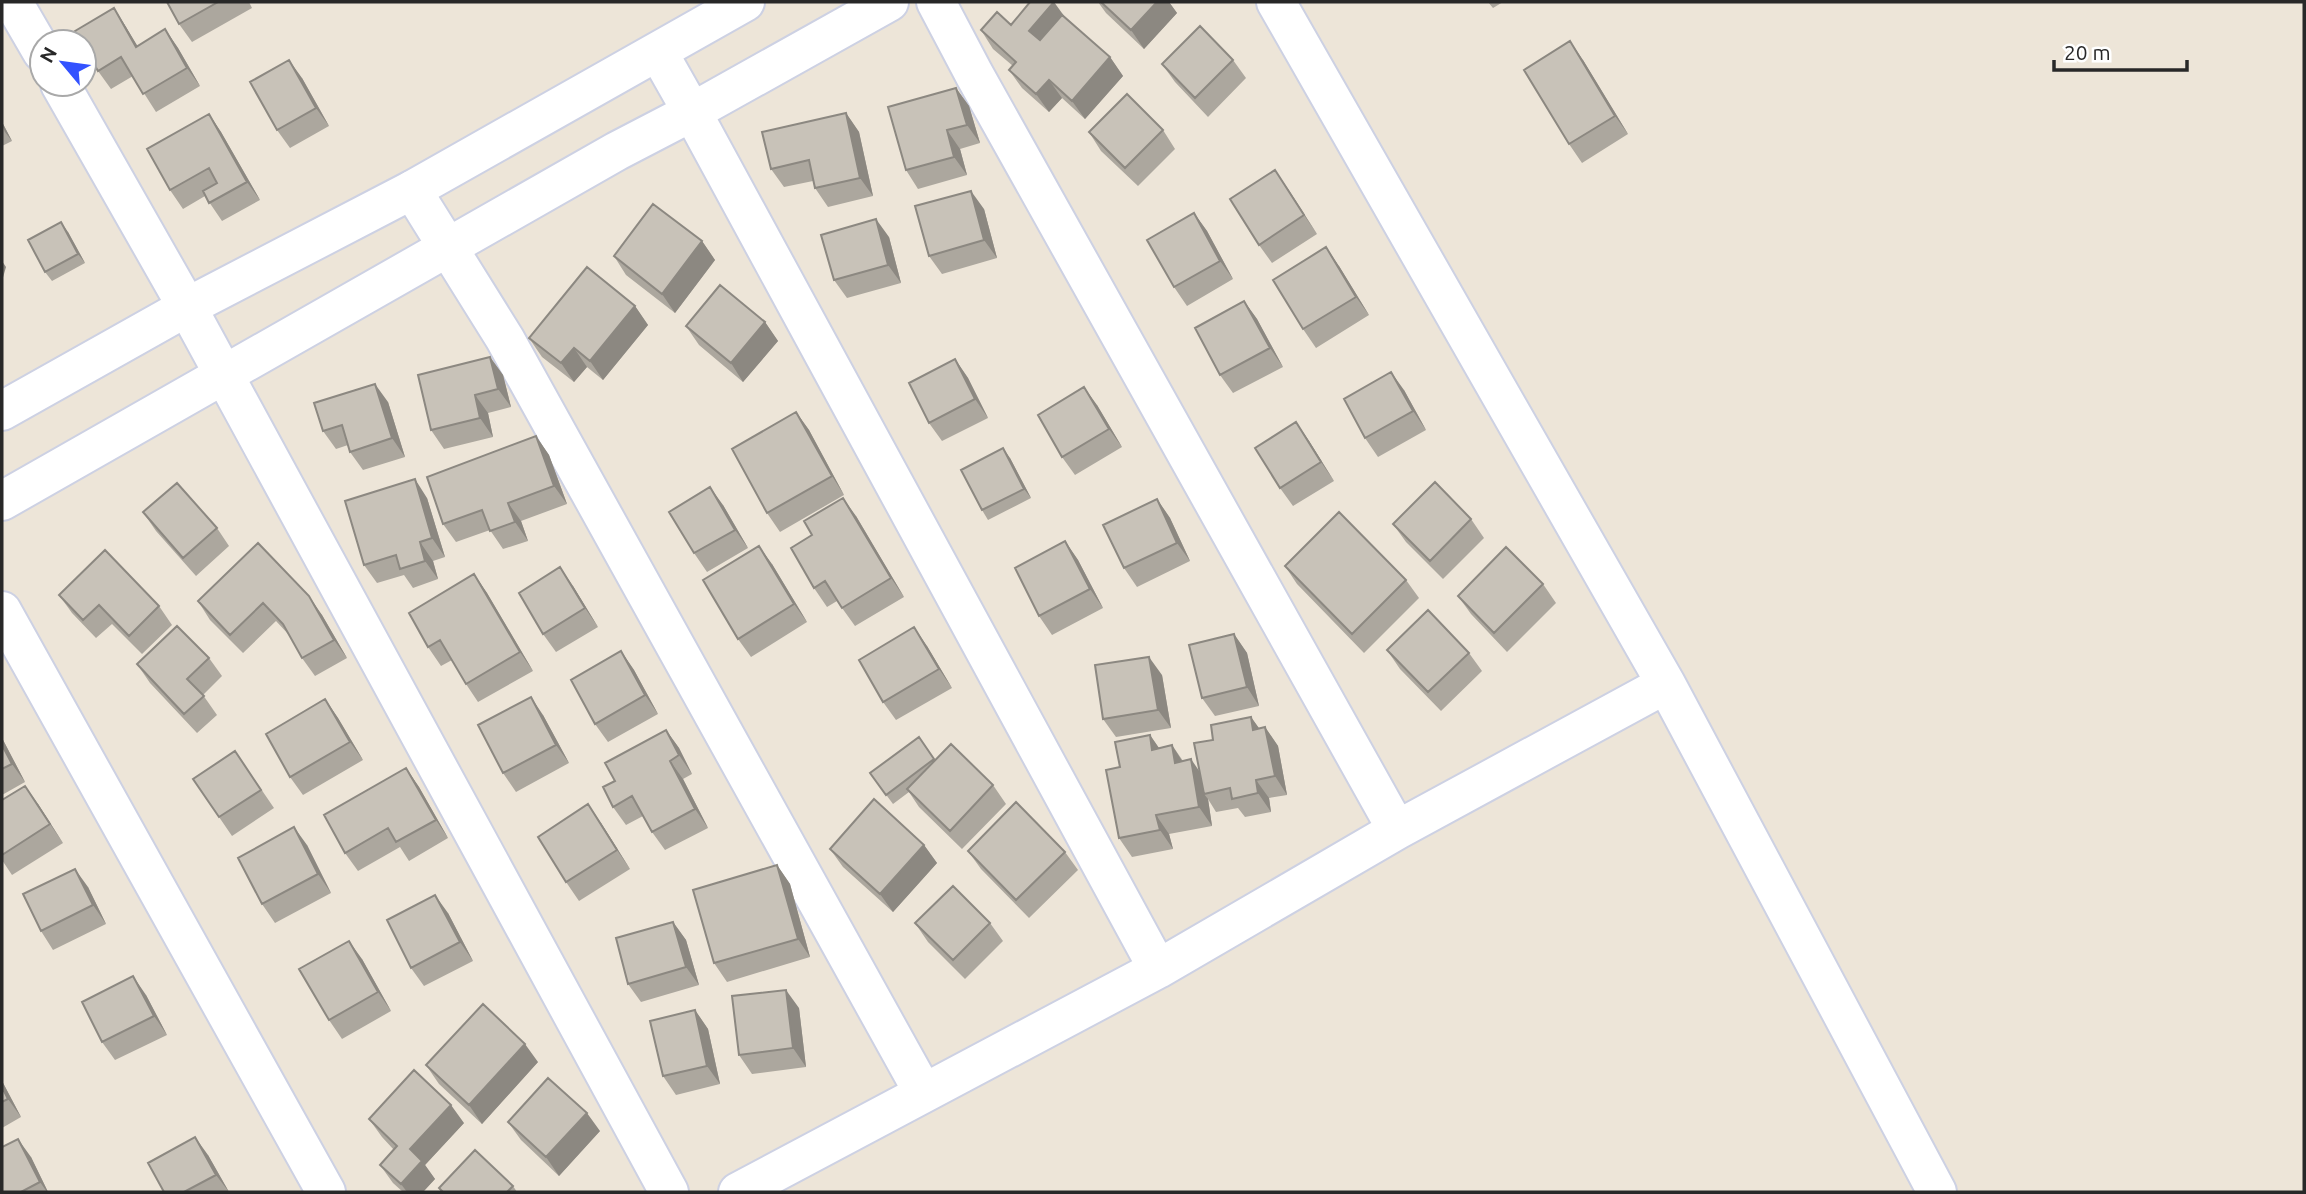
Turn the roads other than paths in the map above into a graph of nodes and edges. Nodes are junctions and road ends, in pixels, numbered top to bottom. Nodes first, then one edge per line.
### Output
1 (13, 2) edge
2 (745, 2) edge
3 (889, 2) edge
4 (936, 2) edge
5 (1276, 2) edge
6 (28, 28) edge
7 (658, 52) junction
8 (68, 98) edge
9 (692, 112) junction
10 (412, 190) junction
11 (447, 247) junction
12 (187, 307) junction
13 (223, 373) junction
14 (2, 411) edge
15 (2, 501) edge
16 (2, 611) edge
17 (1666, 684) junction
18 (1397, 830) junction
19 (1158, 969) junction
20 (923, 1092) junction
21 (326, 1192) edge
22 (668, 1192) edge
23 (738, 1192) edge
24 (1937, 1192) edge

1 - 6 street
2 - 7 street
3 - 9 street
4 - 18 street
5 - 17 street
7 - 9 street
7 - 10 street
8 - 12 street
9 - 11 street
9 - 19 street
10 - 11 street
10 - 12 street
11 - 13 street
11 - 20 street
12 - 13 street
12 - 14 street
13 - 15 street
13 - 22 street
16 - 21 street
17 - 18 street
17 - 24 street
18 - 19 street
19 - 20 street
20 - 23 street

